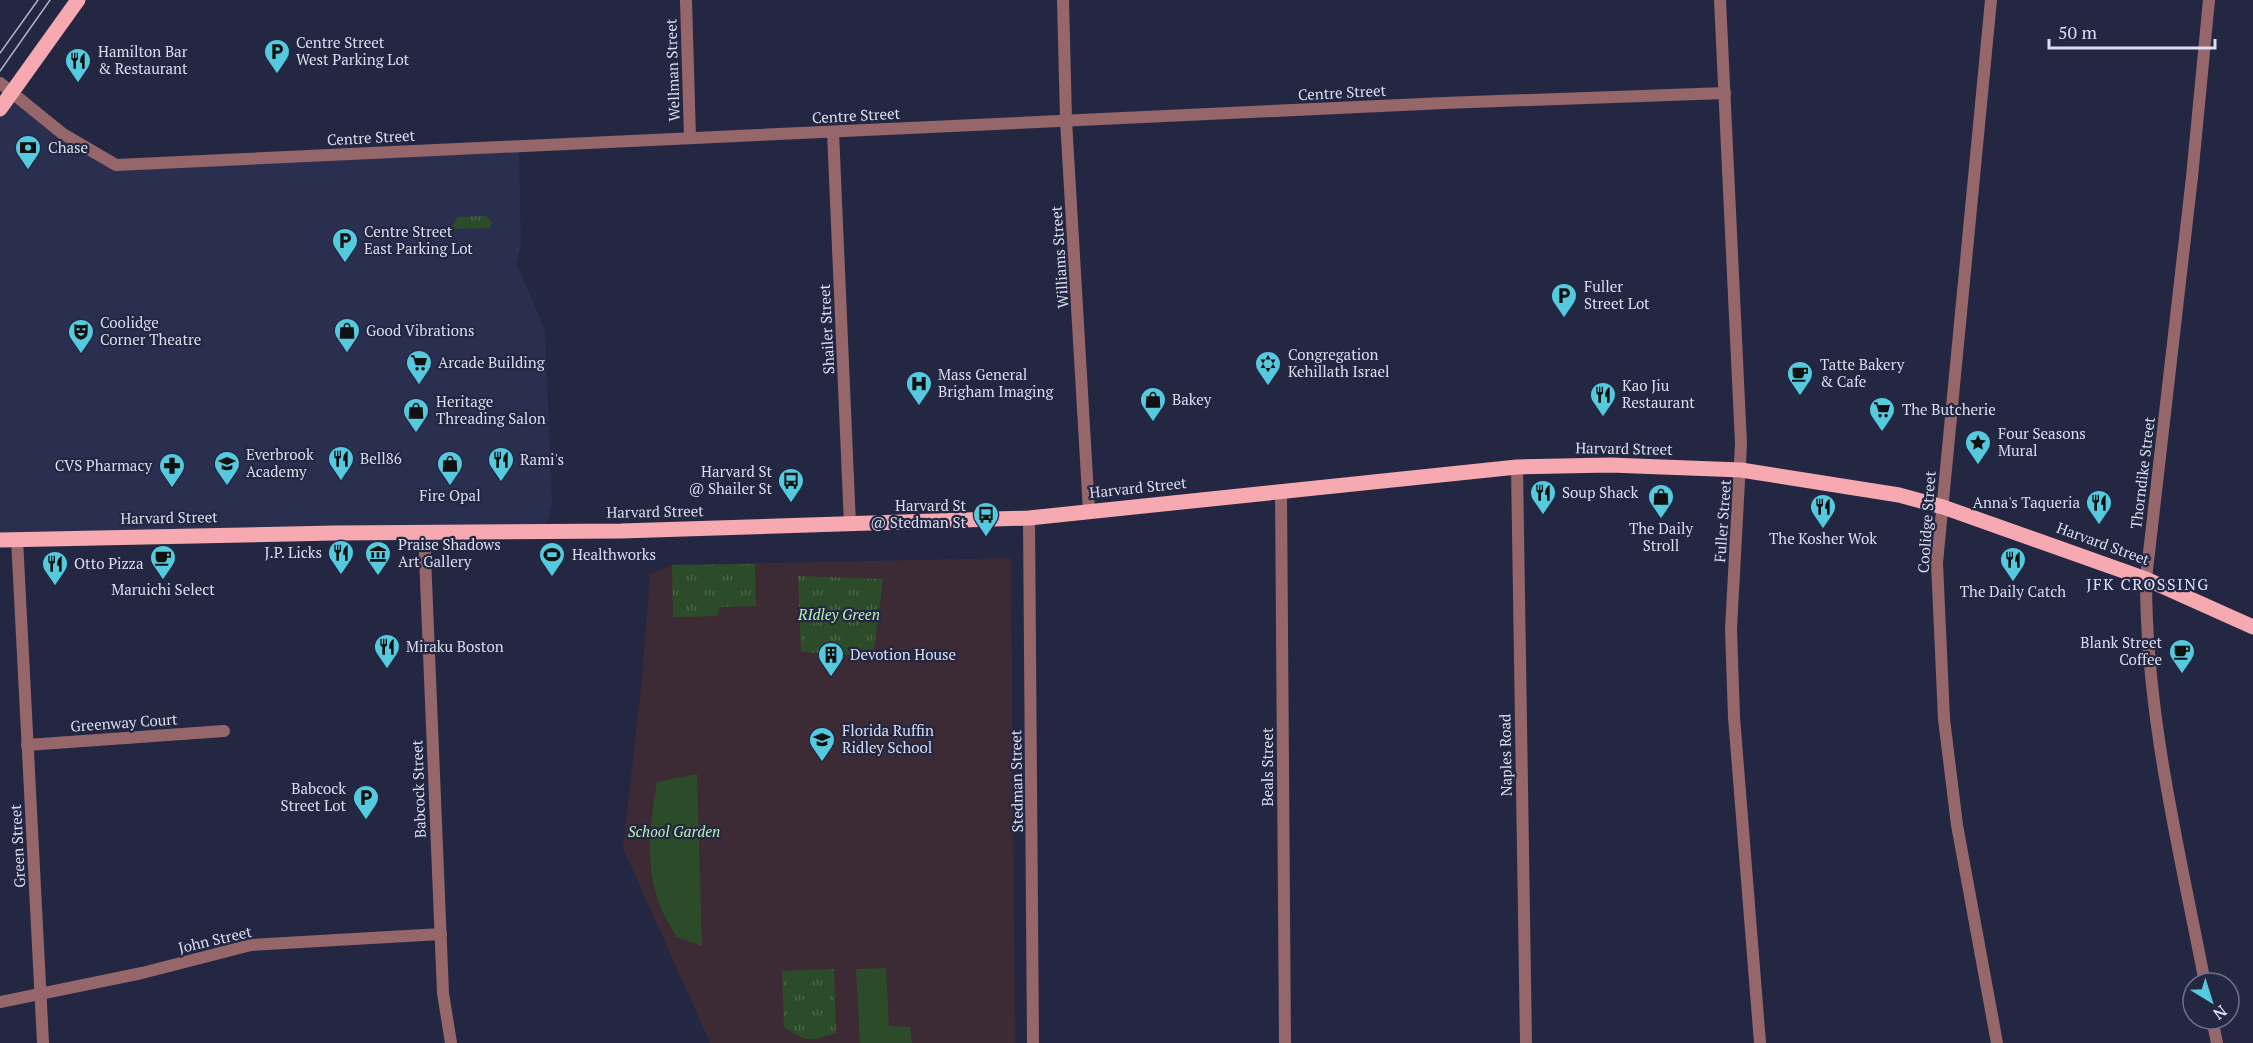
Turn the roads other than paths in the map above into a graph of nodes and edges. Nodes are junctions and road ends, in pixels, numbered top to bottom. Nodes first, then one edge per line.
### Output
1 (78, 0) edge
2 (686, 0) edge
3 (1063, 0) edge
4 (1720, 0) edge
5 (1991, 0) edge
6 (2209, 0) edge
7 (6, 88) edge
8 (1725, 93) junction
9 (0, 109) edge
10 (1066, 120) junction
11 (833, 132) junction
12 (690, 138) junction
13 (1517, 467) junction
14 (1741, 470) junction
15 (1281, 491) junction
16 (1943, 507) junction
17 (1089, 511) junction
18 (1029, 518) junction
19 (850, 525) junction
20 (424, 532) junction
21 (17, 539) junction
22 (0, 540) edge
23 (2146, 579) junction
24 (2253, 627) edge
25 (224, 731) dead end
26 (27, 745) junction
27 (441, 934) junction
28 (2203, 971) edge
29 (41, 996) junction
30 (0, 1002) edge
31 (43, 1043) edge
32 (451, 1043) edge
33 (1033, 1043) edge
34 (1284, 1043) edge
35 (1526, 1043) edge
36 (1760, 1043) edge
37 (1997, 1043) edge

1 - 7 main road
2 - 12 street, Wellman Street
3 - 10 street, Williams Street
4 - 8 street, Fuller Street
5 - 16 street, Coolidge Street
6 - 23 street, Thorndike Street
7 - 9 main road
7 - 12 street, Centre Street
8 - 10 street, Centre Street
8 - 14 street, Fuller Street
10 - 11 street, Centre Street
10 - 17 street, Williams Street
11 - 12 street, Centre Street
11 - 19 street, Shailer Street
13 - 14 main road, Harvard Street
13 - 15 main road, Harvard Street
13 - 35 street, Naples Road
14 - 16 main road, Harvard Street
14 - 36 street, Fuller Street
15 - 17 main road, Harvard Street
15 - 34 street, Beals Street
16 - 23 main road, Harvard Street
16 - 37 street, Coolidge Street
17 - 18 main road, Harvard Street
18 - 19 main road, Harvard Street
18 - 33 street, Stedman Street
19 - 20 main road, Harvard Street
20 - 21 main road, Harvard Street
20 - 27 street, Babcock Street
21 - 22 main road, Harvard Street
21 - 26 street, Green Street
23 - 24 main road, Harvard Street
23 - 28 street, Thorndike Street
25 - 26 street, Greenway Court
26 - 29 street, Green Street
27 - 29 street, John Street
27 - 32 street, Babcock Street
29 - 30 street, John Street
29 - 31 street, Green Street

